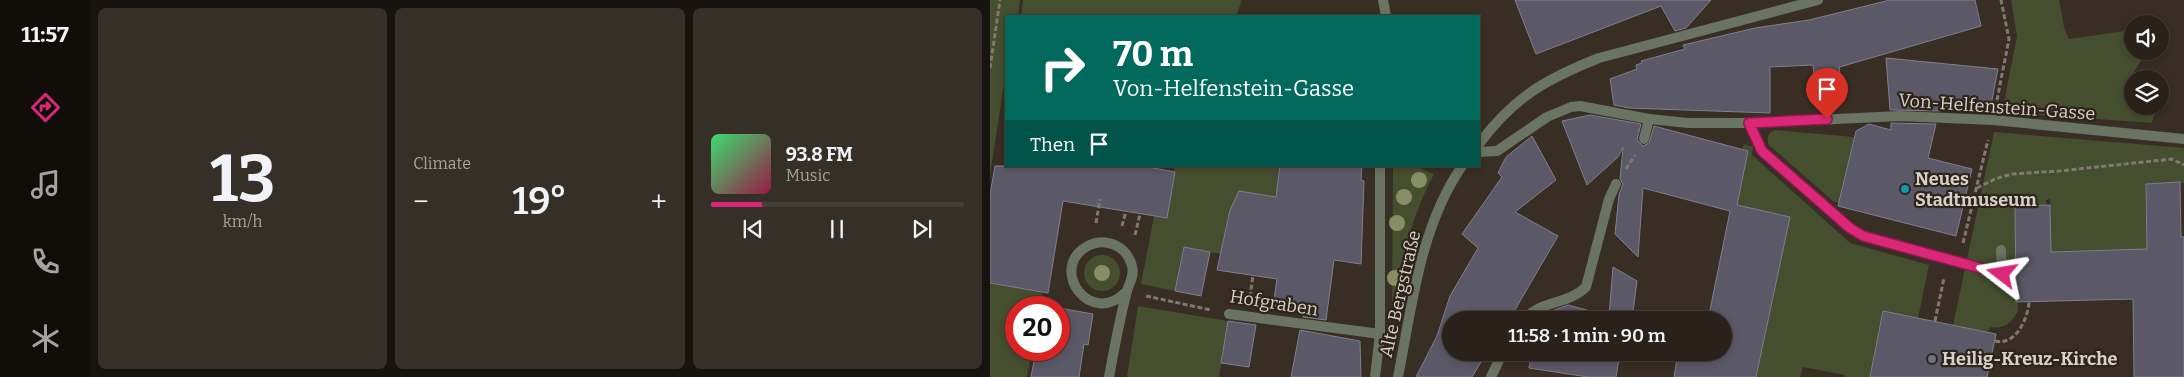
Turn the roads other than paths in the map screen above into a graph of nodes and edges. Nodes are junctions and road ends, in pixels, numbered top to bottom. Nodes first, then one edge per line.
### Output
1 (1382, 0) edge
2 (1818, 0) edge
3 (1386, 15) edge
4 (1649, 119) junction
5 (1749, 123) junction
6 (1644, 139) road end
7 (2184, 139) edge
8 (1480, 143) edge
9 (1480, 152) edge
10 (1380, 167) edge
11 (1461, 167) edge
12 (1616, 184) road end
13 (2002, 250) dead end
14 (1126, 292) junction
15 (1533, 311) edge
16 (1229, 314) road end
17 (1380, 334) junction
18 (1499, 361) edge
19 (1108, 377) edge
20 (1376, 377) edge
21 (1398, 377) edge
22 (1491, 377) edge

1 - 3 street
2 - 8 street
4 - 5 street, Von-Helfenstein-Gasse
4 - 6 street
4 - 9 street, Von-Helfenstein-Gasse
5 - 7 street, Von-Helfenstein-Gasse
5 - 13 street
10 - 17 street
11 - 21 street, Alte Bergstraße
12 - 15 street
14 - 14 street
14 - 19 street
16 - 17 street, Hofgraben
17 - 20 street
18 - 22 street

